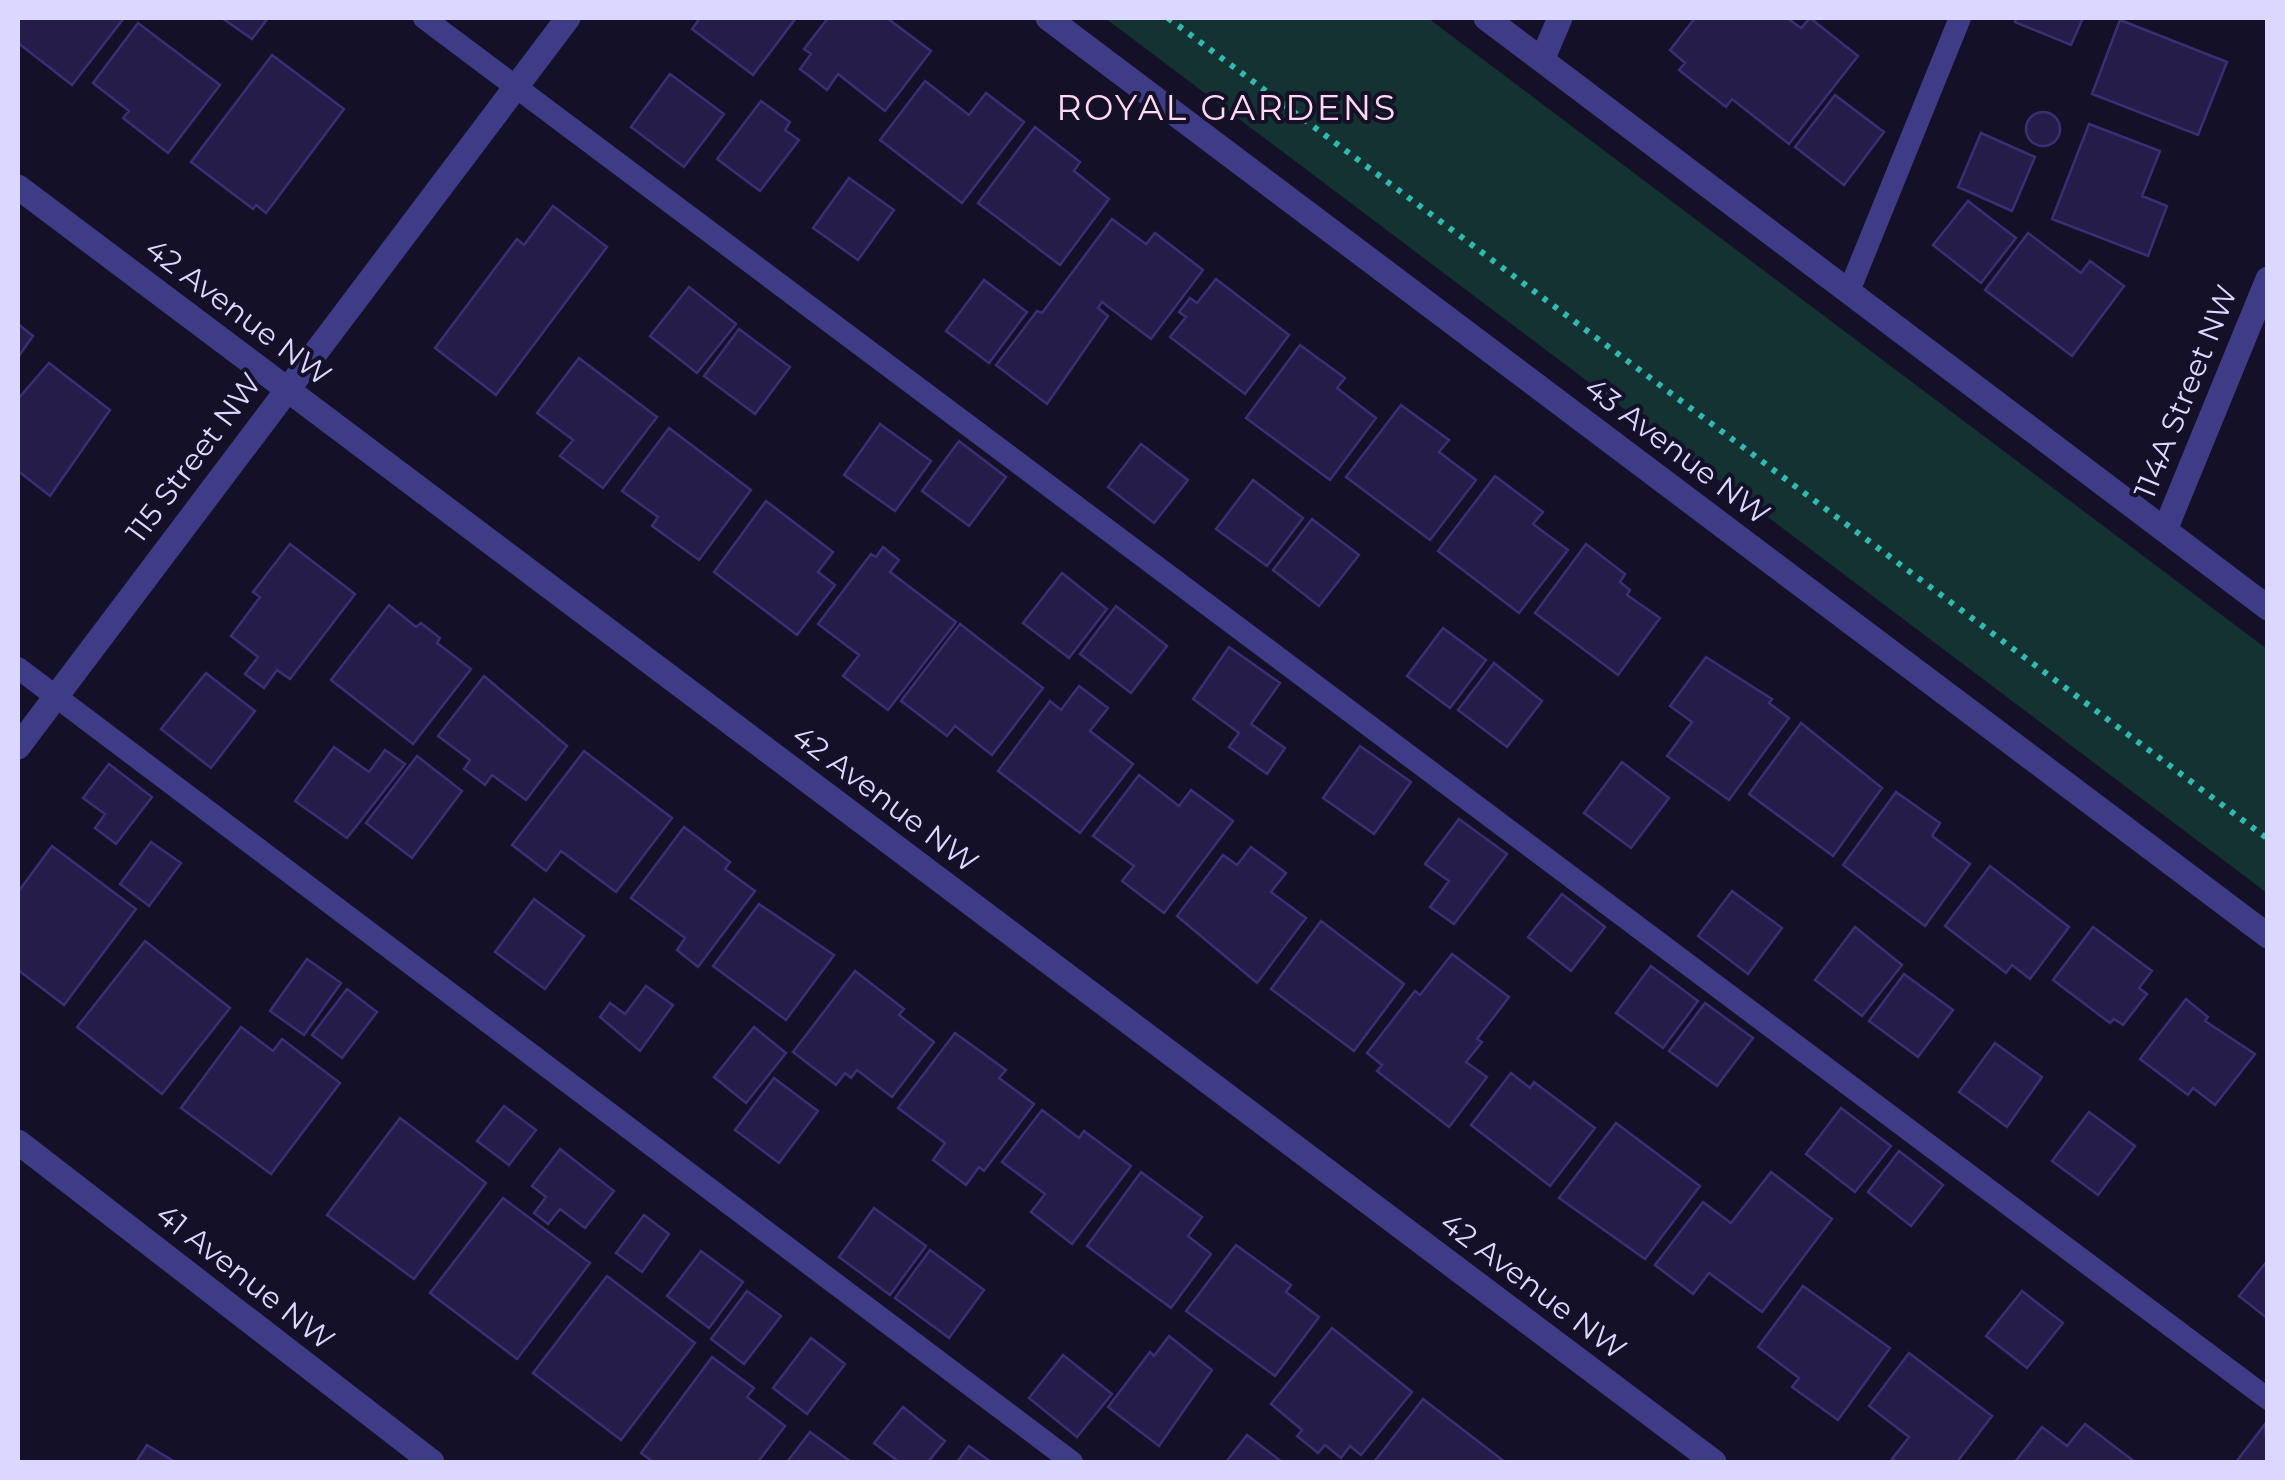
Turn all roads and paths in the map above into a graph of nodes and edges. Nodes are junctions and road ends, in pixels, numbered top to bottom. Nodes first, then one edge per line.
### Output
1 (424, 18) edge
2 (568, 18) edge
3 (1048, 18) edge
4 (1168, 18) edge
5 (1486, 18) edge
6 (1560, 18) edge
7 (1960, 18) edge
8 (1542, 60) junction
9 (516, 86) junction
10 (18, 187) edge
11 (2268, 279) edge
12 (1850, 291) junction
13 (286, 389) junction
14 (2165, 530) junction
15 (2268, 608) edge
16 (18, 668) edge
17 (55, 696) junction
18 (18, 747) edge
19 (2268, 840) edge
20 (2268, 936) edge
21 (18, 1142) edge
22 (2268, 1399) edge
23 (432, 1462) edge
24 (1072, 1462) edge
25 (1714, 1462) edge

1 - 9 lane
2 - 9 street, 115 Street NW
3 - 20 street, 43 Avenue NW
4 - 19 path
5 - 8 street
6 - 8 street
7 - 12 lane
8 - 12 street
9 - 13 street, 115 Street NW
9 - 22 lane
10 - 13 street, 42 Avenue NW
11 - 14 street, 114A Street NW
12 - 14 street
13 - 17 street, 115 Street NW
13 - 25 street, 42 Avenue NW
14 - 15 street
16 - 17 lane
17 - 18 street, 115 Street NW
17 - 24 lane
21 - 23 street, 41 Avenue NW

